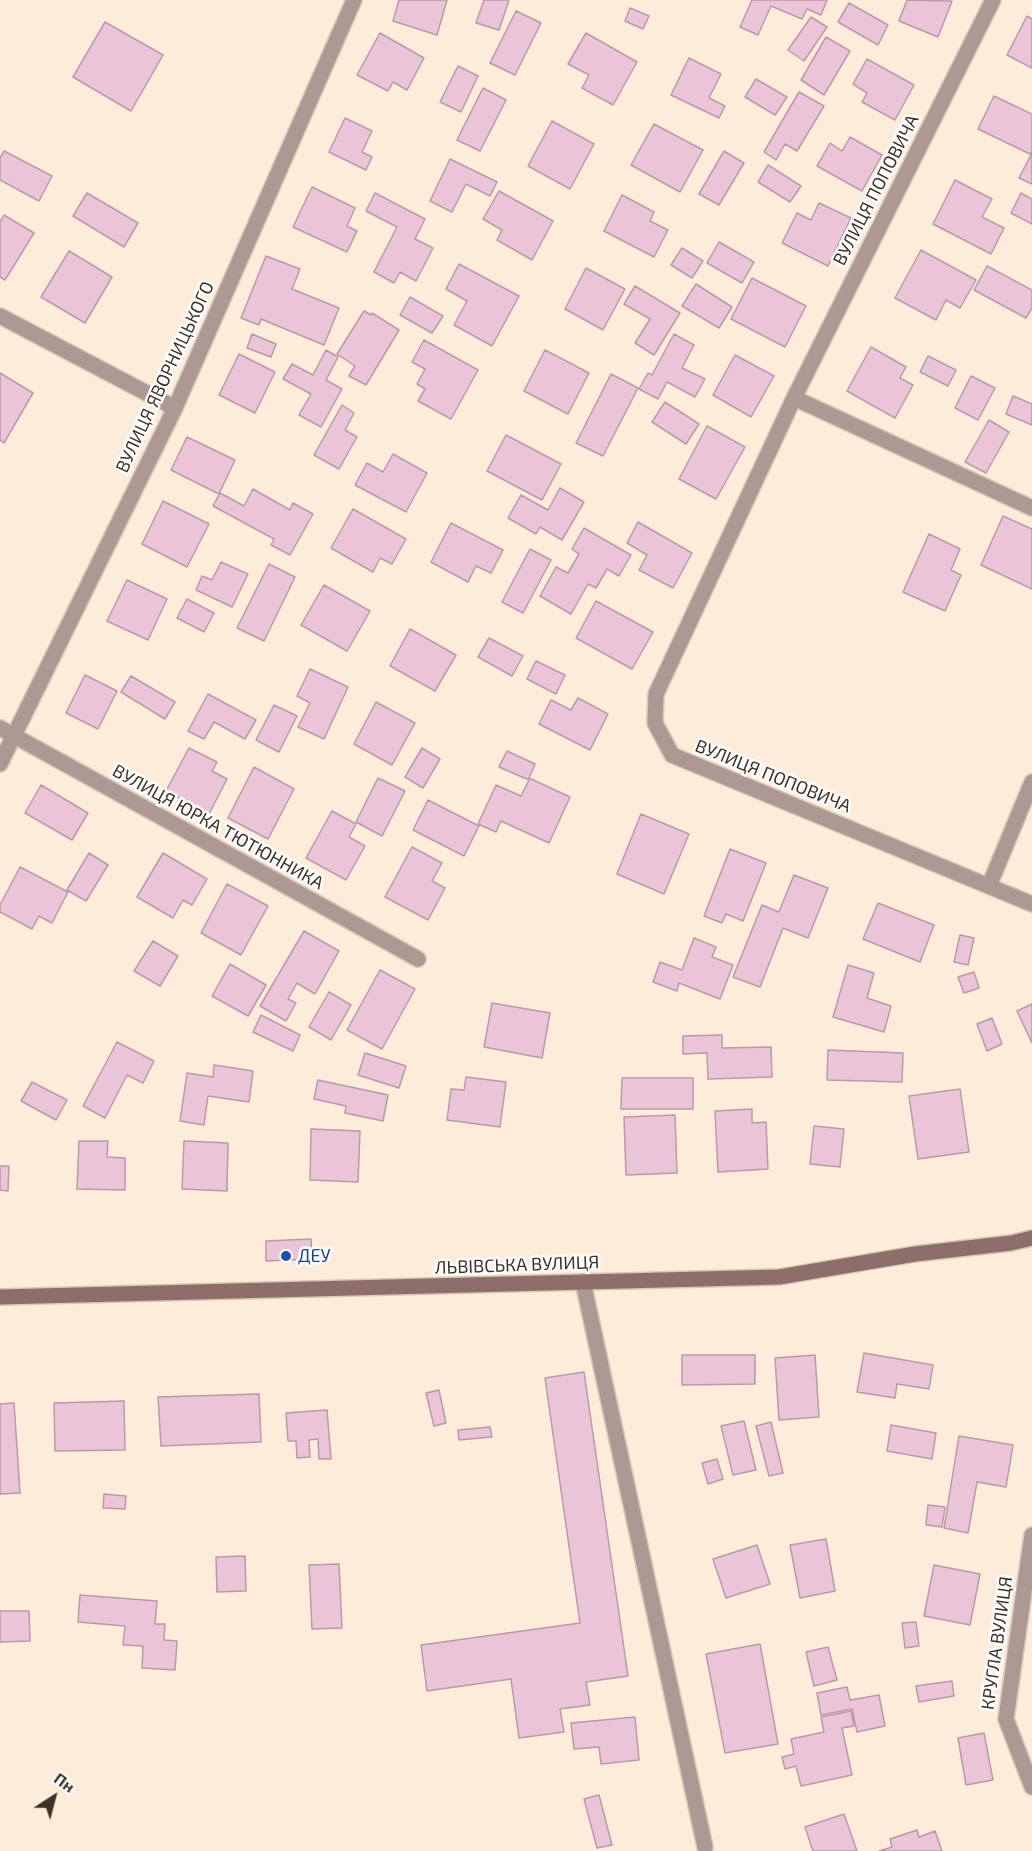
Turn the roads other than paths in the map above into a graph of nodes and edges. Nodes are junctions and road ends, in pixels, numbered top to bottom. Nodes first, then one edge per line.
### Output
1 (993, 0) edge
2 (348, 2) edge
3 (0, 316) edge
4 (794, 398) junction
5 (175, 408) junction
6 (1032, 508) edge
7 (0, 729) edge
8 (14, 736) junction
9 (0, 764) edge
10 (1032, 782) edge
11 (989, 886) junction
12 (1032, 904) edge
13 (418, 959) dead end
14 (1032, 1238) edge
15 (583, 1282) junction
16 (0, 1297) edge
17 (1032, 1535) edge
18 (1032, 1787) edge
19 (705, 1846) dead end

1 - 4 street, ВУЛИЦЯ ПОПОВИЧА
2 - 5 street, ВУЛИЦЯ ЯВОРНИЦЬКОГО
3 - 5 street
4 - 6 street
4 - 11 street, ВУЛИЦЯ ПОПОВИЧА
5 - 8 street, ВУЛИЦЯ ЯВОРНИЦЬКОГО
7 - 8 street, ВУЛИЦЯ ЮРКА ТЮТЮННИКА
8 - 9 street, ВУЛИЦЯ ЯВОРНИЦЬКОГО
8 - 13 street, ВУЛИЦЯ ЮРКА ТЮТЮННИКА
10 - 11 street
11 - 12 street, ВУЛИЦЯ ПОПОВИЧА
14 - 15 main road, ЛЬВІВСЬКА ВУЛИЦЯ
15 - 16 main road, ЛЬВІВСЬКА ВУЛИЦЯ
15 - 19 street
17 - 18 street, КРУГЛА ВУЛИЦЯ

